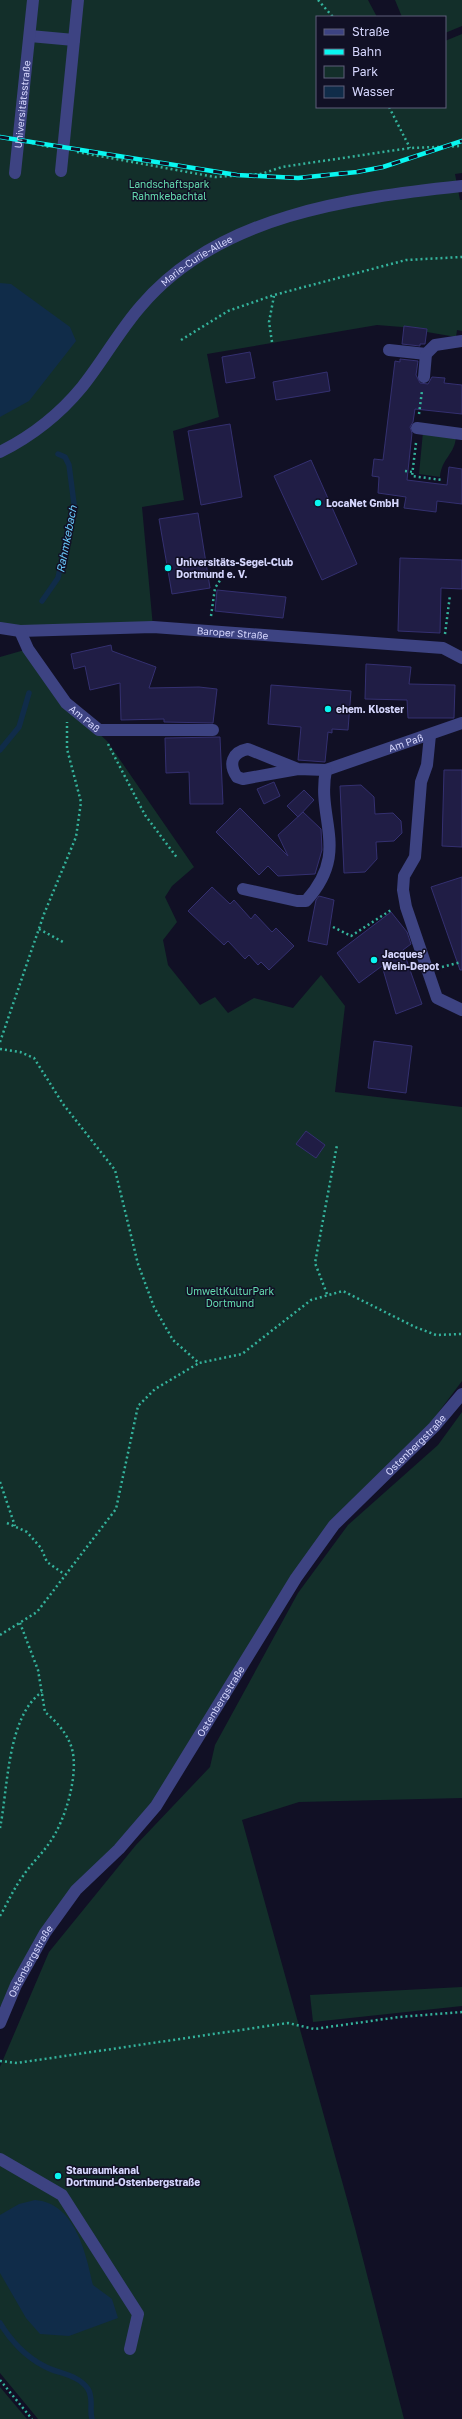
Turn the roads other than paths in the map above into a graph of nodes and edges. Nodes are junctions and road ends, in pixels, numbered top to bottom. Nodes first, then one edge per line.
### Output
1 (33, 0) edge
2 (78, 0) edge
3 (30, 36) junction
4 (74, 40) junction
5 (61, 171) dead end
6 (15, 173) dead end
7 (462, 186) edge
8 (462, 341) edge
9 (389, 350) dead end
10 (426, 354) junction
11 (423, 382) road end
12 (417, 428) road end
13 (462, 434) edge
14 (0, 452) edge
15 (0, 630) edge
16 (20, 631) junction
17 (462, 658) edge
18 (462, 723) edge
19 (213, 730) dead end
20 (430, 735) junction
21 (298, 769) junction
22 (326, 770) junction
23 (243, 889) dead end
24 (462, 1010) edge
25 (462, 1394) edge
26 (0, 2023) edge
27 (0, 2159) edge
28 (130, 2349) dead end

1 - 3 street, Universitätsstraße
2 - 4 street
3 - 4 street
3 - 6 street, Universitätsstraße
4 - 5 street
7 - 14 street, Marie-Curie-Allee
8 - 10 street
9 - 10 street
10 - 11 street
12 - 13 street
15 - 16 street, Baroper Straße
16 - 17 street, Baroper Straße
16 - 19 street, Am Paß
18 - 20 street, Am Paß
20 - 22 street, Am Paß
20 - 24 street
21 - 21 street, Am Paß
21 - 22 street, Am Paß
22 - 23 street
25 - 26 street, Ostenbergstraße
27 - 28 street

